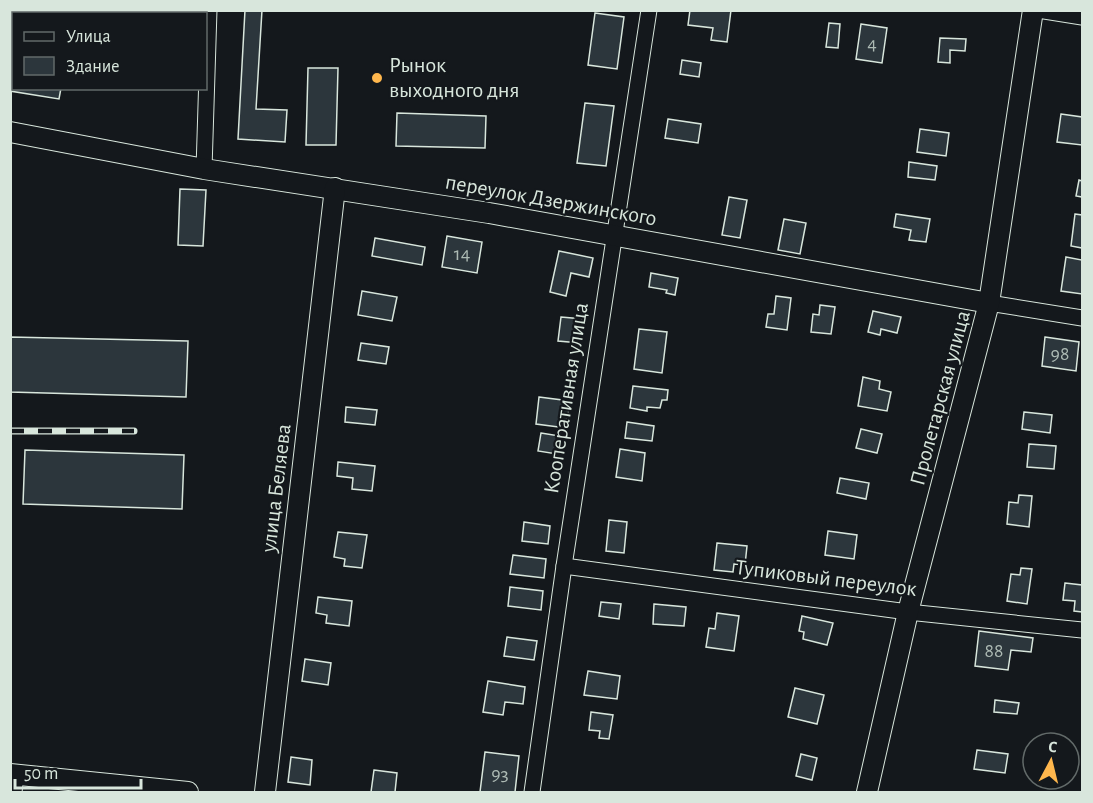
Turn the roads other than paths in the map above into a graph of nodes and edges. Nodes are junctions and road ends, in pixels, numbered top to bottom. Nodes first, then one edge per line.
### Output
1 (209, 10) edge
2 (649, 10) edge
3 (1033, 10) edge
4 (1038, 10) edge
5 (1083, 17) edge
6 (207, 74) edge
7 (206, 90) edge
8 (10, 132) edge
9 (204, 169) junction
10 (335, 188) junction
11 (614, 235) junction
12 (989, 303) junction
13 (1083, 318) edge
14 (564, 566) junction
15 (908, 612) junction
16 (1083, 630) edge
17 (13, 780) edge
18 (188, 792) edge
19 (265, 792) edge
20 (532, 792) edge
21 (867, 792) edge

1 - 6 street
2 - 11 street, Кооперативная улица
3 - 12 street, Пролетарская улица
4 - 5 street
7 - 9 street
8 - 9 street, переулок Дзержинского
9 - 10 street, переулок Дзержинского
10 - 11 street, переулок Дзержинского
10 - 19 street, улица Беляева
11 - 12 street, переулок Дзержинского
11 - 14 street, Кооперативная улица
12 - 13 street, переулок Дзержинского
12 - 15 street, Пролетарская улица
14 - 15 street, Тупиковый переулок
14 - 20 street, Кооперативная улица
15 - 16 street, Тупиковый переулок
15 - 21 street, Пролетарская улица
17 - 18 street

